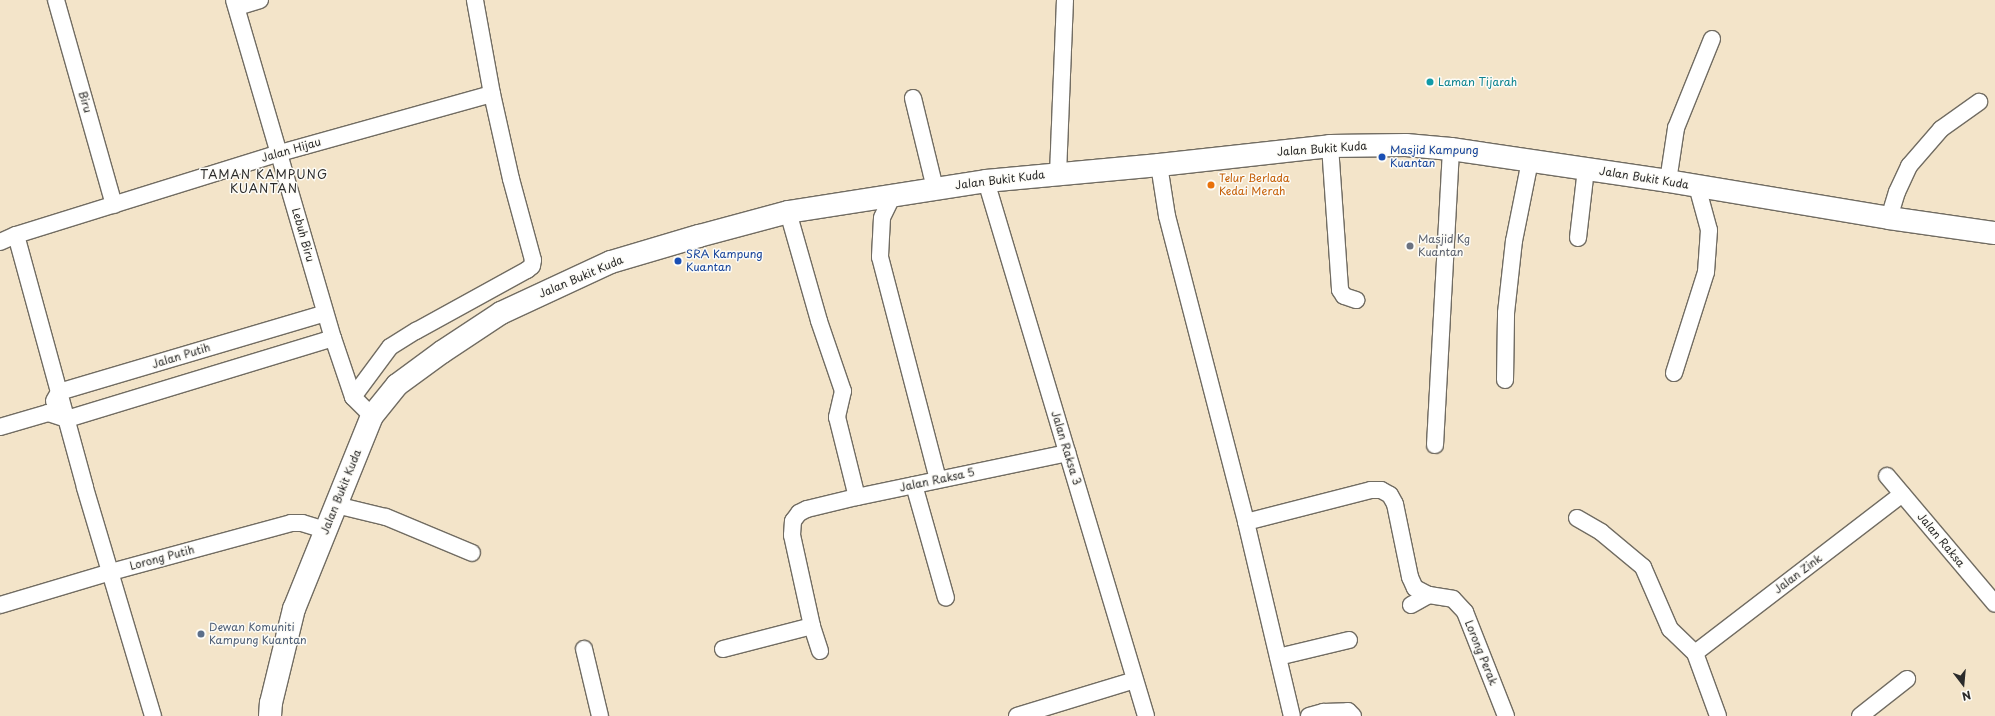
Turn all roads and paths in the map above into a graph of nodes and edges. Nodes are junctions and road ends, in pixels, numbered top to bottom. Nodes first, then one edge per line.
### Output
1 (56, 0) edge
2 (260, 0) edge
3 (475, 0) edge
4 (1065, 0) edge
5 (236, 4) edge
6 (1712, 38) dead end
7 (492, 94) junction
8 (913, 98) dead end
9 (1979, 102) dead end
10 (1330, 146) junction
11 (1451, 149) junction
12 (280, 153) junction
13 (1530, 161) junction
14 (1159, 165) junction
15 (1586, 169) junction
16 (1058, 174) junction
17 (986, 181) junction
18 (1668, 181) junction
19 (1697, 186) junction
20 (935, 188) junction
21 (893, 195) junction
22 (114, 205) junction
23 (788, 212) junction
24 (1889, 218) junction
25 (1995, 233) edge
26 (16, 235) junction
27 (1578, 238) dead end
28 (0, 242) edge
29 (1356, 300) dead end
30 (325, 313) junction
31 (333, 338) junction
32 (1674, 373) dead end
33 (1505, 380) dead end
34 (59, 392) junction
35 (353, 398) junction
36 (48, 413) junction
37 (372, 416) junction
38 (67, 419) junction
39 (0, 427) edge
40 (1434, 445) dead end
41 (1068, 453) junction
42 (1887, 476) dead end
43 (938, 480) junction
44 (914, 485) junction
45 (1902, 494) junction
46 (857, 497) junction
47 (336, 505) junction
48 (1577, 518) dead end
49 (1246, 522) junction
50 (325, 530) junction
51 (472, 554) dead end
52 (111, 572) junction
53 (1426, 594) junction
54 (946, 598) dead end
55 (0, 604) edge
56 (1995, 604) edge
57 (1410, 605) dead end
58 (812, 626) junction
59 (1349, 640) dead end
60 (584, 649) dead end
61 (722, 649) dead end
62 (820, 651) dead end
63 (1694, 653) junction
64 (1278, 657) junction
65 (1907, 679) dead end
66 (1135, 680) junction
67 (153, 714) edge
68 (270, 716) edge
69 (600, 716) edge
70 (1017, 716) edge
71 (1146, 716) edge
72 (1292, 716) edge
73 (1309, 716) edge
74 (1353, 716) edge
75 (1506, 716) edge
76 (1718, 716) edge
77 (1860, 716) edge

1 - 22 street, Biru
2 - 5 street
3 - 7 street
4 - 16 street
5 - 12 street, Lebuh Biru
6 - 18 street
7 - 12 street, Jalan Hijau
7 - 35 street
8 - 20 street
9 - 24 street
10 - 11 street, Jalan Bukit Kuda
10 - 14 street, Jalan Bukit Kuda
10 - 29 street
11 - 13 street, Jalan Bukit Kuda
11 - 40 street
12 - 22 street, Jalan Hijau
12 - 30 street, Lebuh Biru
13 - 15 street, Jalan Bukit Kuda
13 - 33 street
14 - 16 street, Jalan Bukit Kuda
14 - 49 street
15 - 18 street, Jalan Bukit Kuda
15 - 27 street
16 - 17 street, Jalan Bukit Kuda
17 - 20 street, Jalan Bukit Kuda
17 - 41 street, Jalan Raksa 3
18 - 19 street, Jalan Bukit Kuda
19 - 24 street, Jalan Bukit Kuda
19 - 32 street
20 - 21 street, Jalan Bukit Kuda
21 - 23 street, Jalan Bukit Kuda
21 - 43 street
22 - 26 street, Jalan Hijau
23 - 37 street, Jalan Bukit Kuda
23 - 46 street
24 - 25 street, Jalan Bukit Kuda
26 - 28 street, Jalan Hijau
26 - 34 street
30 - 31 street, Lebuh Biru
30 - 34 street, Jalan Putih
31 - 35 street, Lebuh Biru
31 - 38 street
34 - 36 street
34 - 38 street
35 - 37 street, Lebuh Biru
36 - 38 street
36 - 39 street
37 - 47 street, Jalan Bukit Kuda
38 - 52 street
41 - 43 street, Jalan Raksa 5
41 - 66 street, Jalan Raksa 3
42 - 45 street, Jalan Raksa
43 - 44 street, Jalan Raksa 5
44 - 46 street, Jalan Raksa 5
44 - 54 street
45 - 56 street, Jalan Raksa
45 - 63 street, Jalan Zink
46 - 58 street, Jalan Raksa 5
47 - 50 street, Jalan Bukit Kuda
47 - 51 street
48 - 63 street
49 - 53 street
49 - 64 street
50 - 52 street, Lorong Putih
50 - 68 street, Jalan Bukit Kuda
52 - 55 street, Lorong Putih
52 - 67 street
53 - 57 street
53 - 75 street, Lorong Perak
58 - 61 street
58 - 62 street
59 - 64 street
60 - 69 street
63 - 76 street
64 - 72 street
65 - 77 street
66 - 70 street
66 - 71 street, Jalan Raksa 3
73 - 74 street

